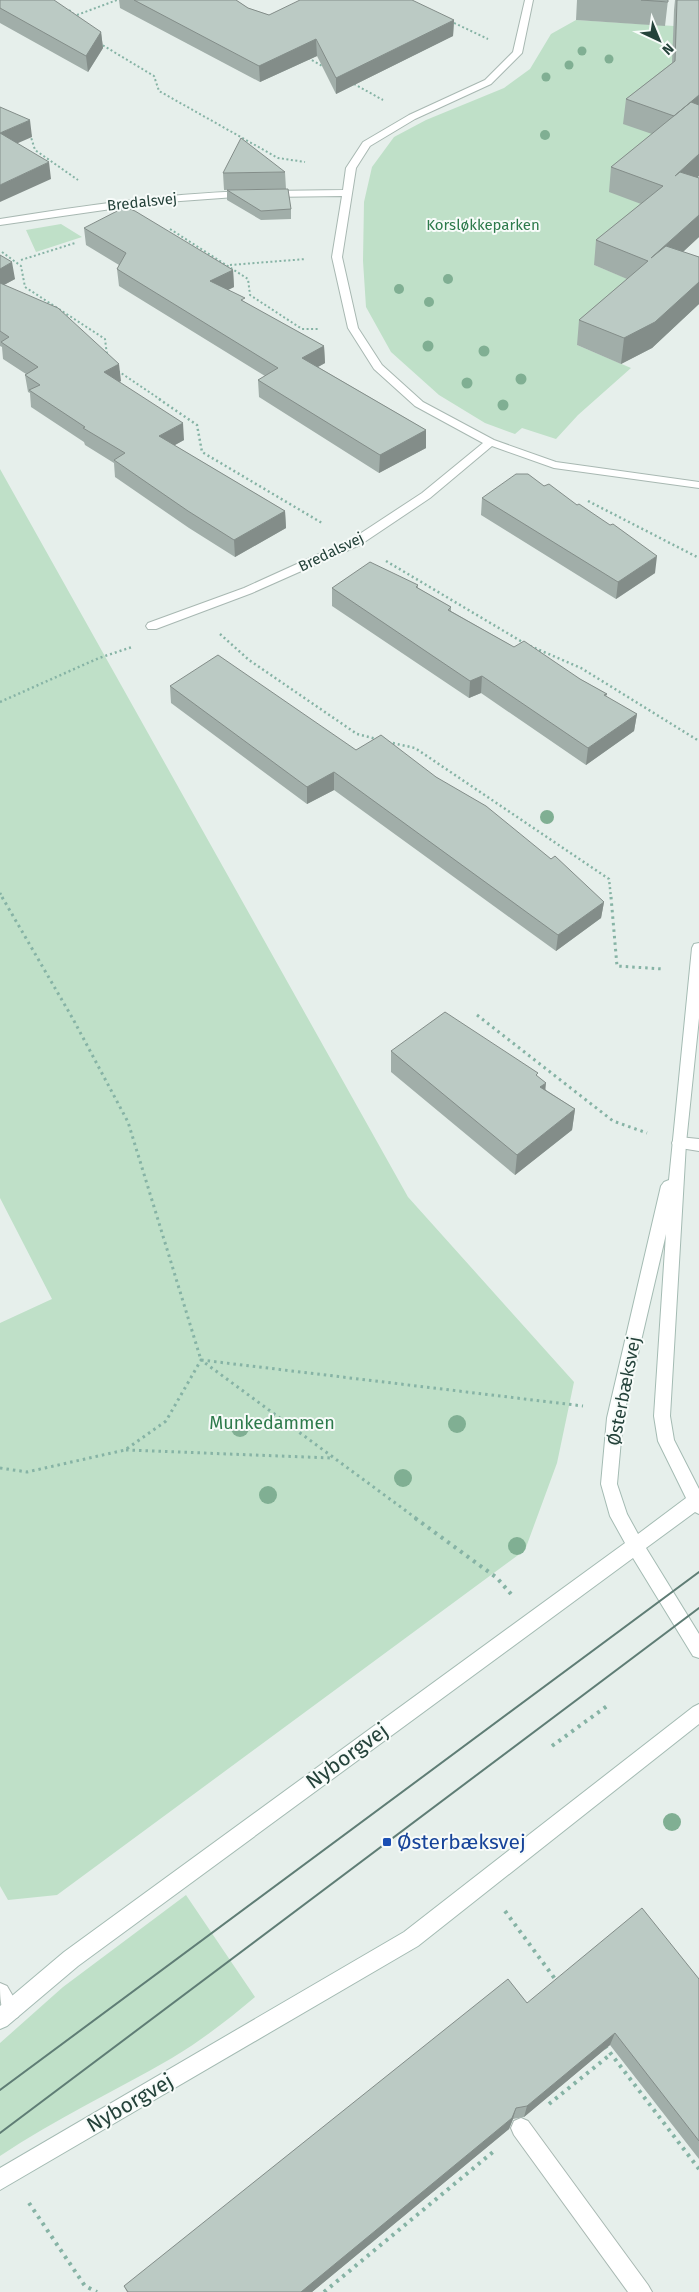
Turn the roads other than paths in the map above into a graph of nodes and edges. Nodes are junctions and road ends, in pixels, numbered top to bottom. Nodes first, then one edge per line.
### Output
1 (530, 0) edge
2 (345, 193) junction
3 (0, 222) edge
4 (490, 442) junction
5 (699, 485) edge
6 (152, 626) road end
7 (699, 948) edge
8 (698, 971) edge
9 (679, 1143) junction
10 (699, 1145) edge
11 (698, 1502) edge
12 (635, 1546) junction
13 (699, 1650) edge
14 (699, 1713) edge
15 (0, 1993) edge
16 (5, 2015) edge
17 (521, 2128) edge
18 (5, 2177) edge
19 (641, 2292) edge

1 - 2 street
2 - 3 street, Bredalsvej
2 - 4 street
4 - 5 street
4 - 6 street, Bredalsvej
7 - 8 street, Østerbæksvej
8 - 9 street, Østerbæksvej
9 - 10 street
9 - 11 street, Østerbæksvej
9 - 12 street, Østerbæksvej
11 - 12 street, Nyborgvej
12 - 13 street, Østerbæksvej
12 - 16 street, Nyborgvej
14 - 18 street, Nyborgvej
15 - 16 street
17 - 19 street

